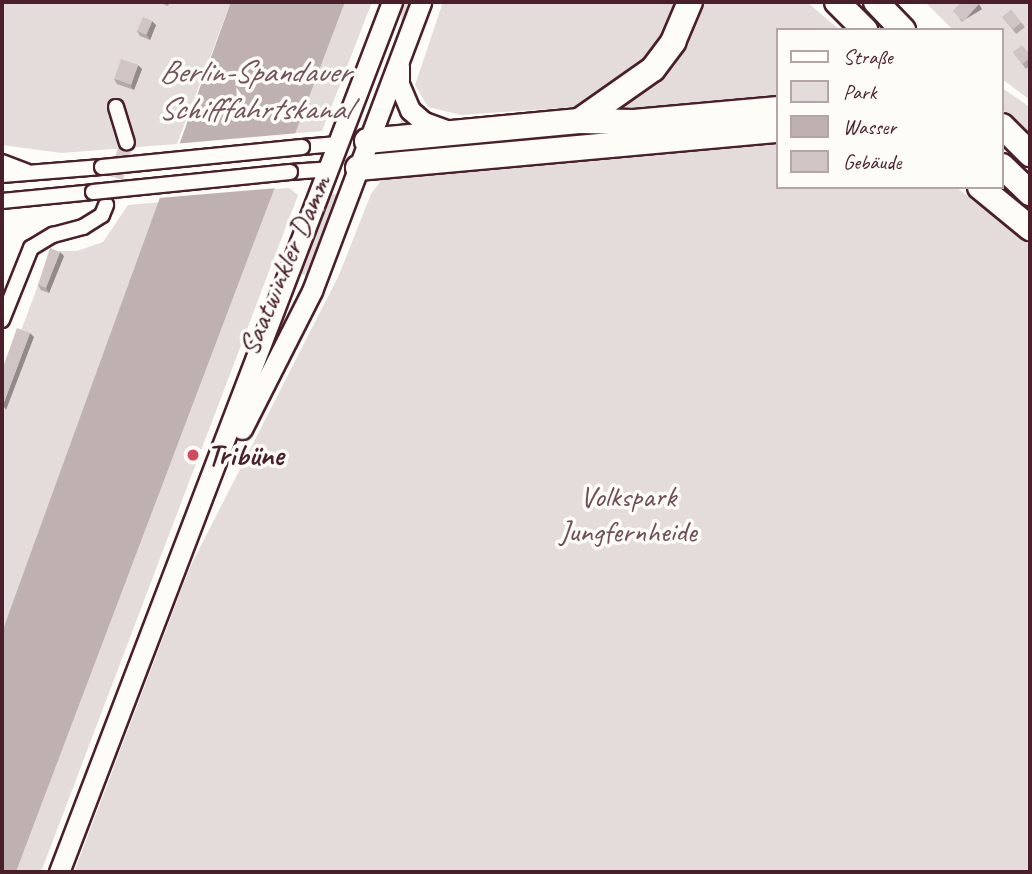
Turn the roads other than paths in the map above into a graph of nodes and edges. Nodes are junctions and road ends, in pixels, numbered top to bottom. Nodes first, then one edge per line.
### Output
1 (392, 2) edge
2 (421, 2) edge
3 (690, 2) edge
4 (837, 2) edge
5 (876, 2) edge
6 (863, 28) edge
7 (901, 28) edge
8 (400, 58) junction
9 (116, 107) dead end
10 (776, 109) edge
11 (1004, 118) edge
12 (579, 121) junction
13 (1030, 127) edge
14 (1004, 128) edge
15 (776, 130) edge
16 (458, 134) junction
17 (368, 141) junction
18 (127, 142) tunnel mouth
19 (338, 144) junction
20 (1030, 154) edge
21 (2, 162) edge
22 (358, 168) junction
23 (1004, 168) edge
24 (329, 169) junction
25 (31, 173) junction
26 (2, 174) edge
27 (982, 189) edge
28 (1030, 193) edge
29 (31, 198) junction
30 (2, 203) edge
31 (106, 205) tunnel mouth
32 (1030, 228) edge
33 (288, 282) junction
34 (312, 291) junction
35 (2, 320) edge
36 (184, 543) junction
37 (59, 872) edge

1 - 19 main road, Saatwinkler Damm
2 - 8 main road, Saatwinkler Damm
3 - 12 highway
4 - 6 highway
5 - 7 highway
8 - 16 main road
8 - 17 main road, Saatwinkler Damm
9 - 18 street
10 - 12 highway
11 - 13 highway
12 - 16 highway
14 - 20 highway
15 - 22 highway
16 - 17 highway
17 - 19 main road
17 - 22 main road, Saatwinkler Damm
19 - 24 main road, Saatwinkler Damm
19 - 25 street, bridge
21 - 25 street
22 - 24 main road
22 - 34 main road, Saatwinkler Damm
23 - 28 highway
24 - 29 street, bridge
24 - 33 main road, Saatwinkler Damm
25 - 26 street
25 - 29 street
27 - 32 highway
29 - 30 street
31 - 35 street
33 - 34 main road
33 - 36 main road, Saatwinkler Damm
34 - 36 main road, Saatwinkler Damm
36 - 37 main road, Saatwinkler Damm

